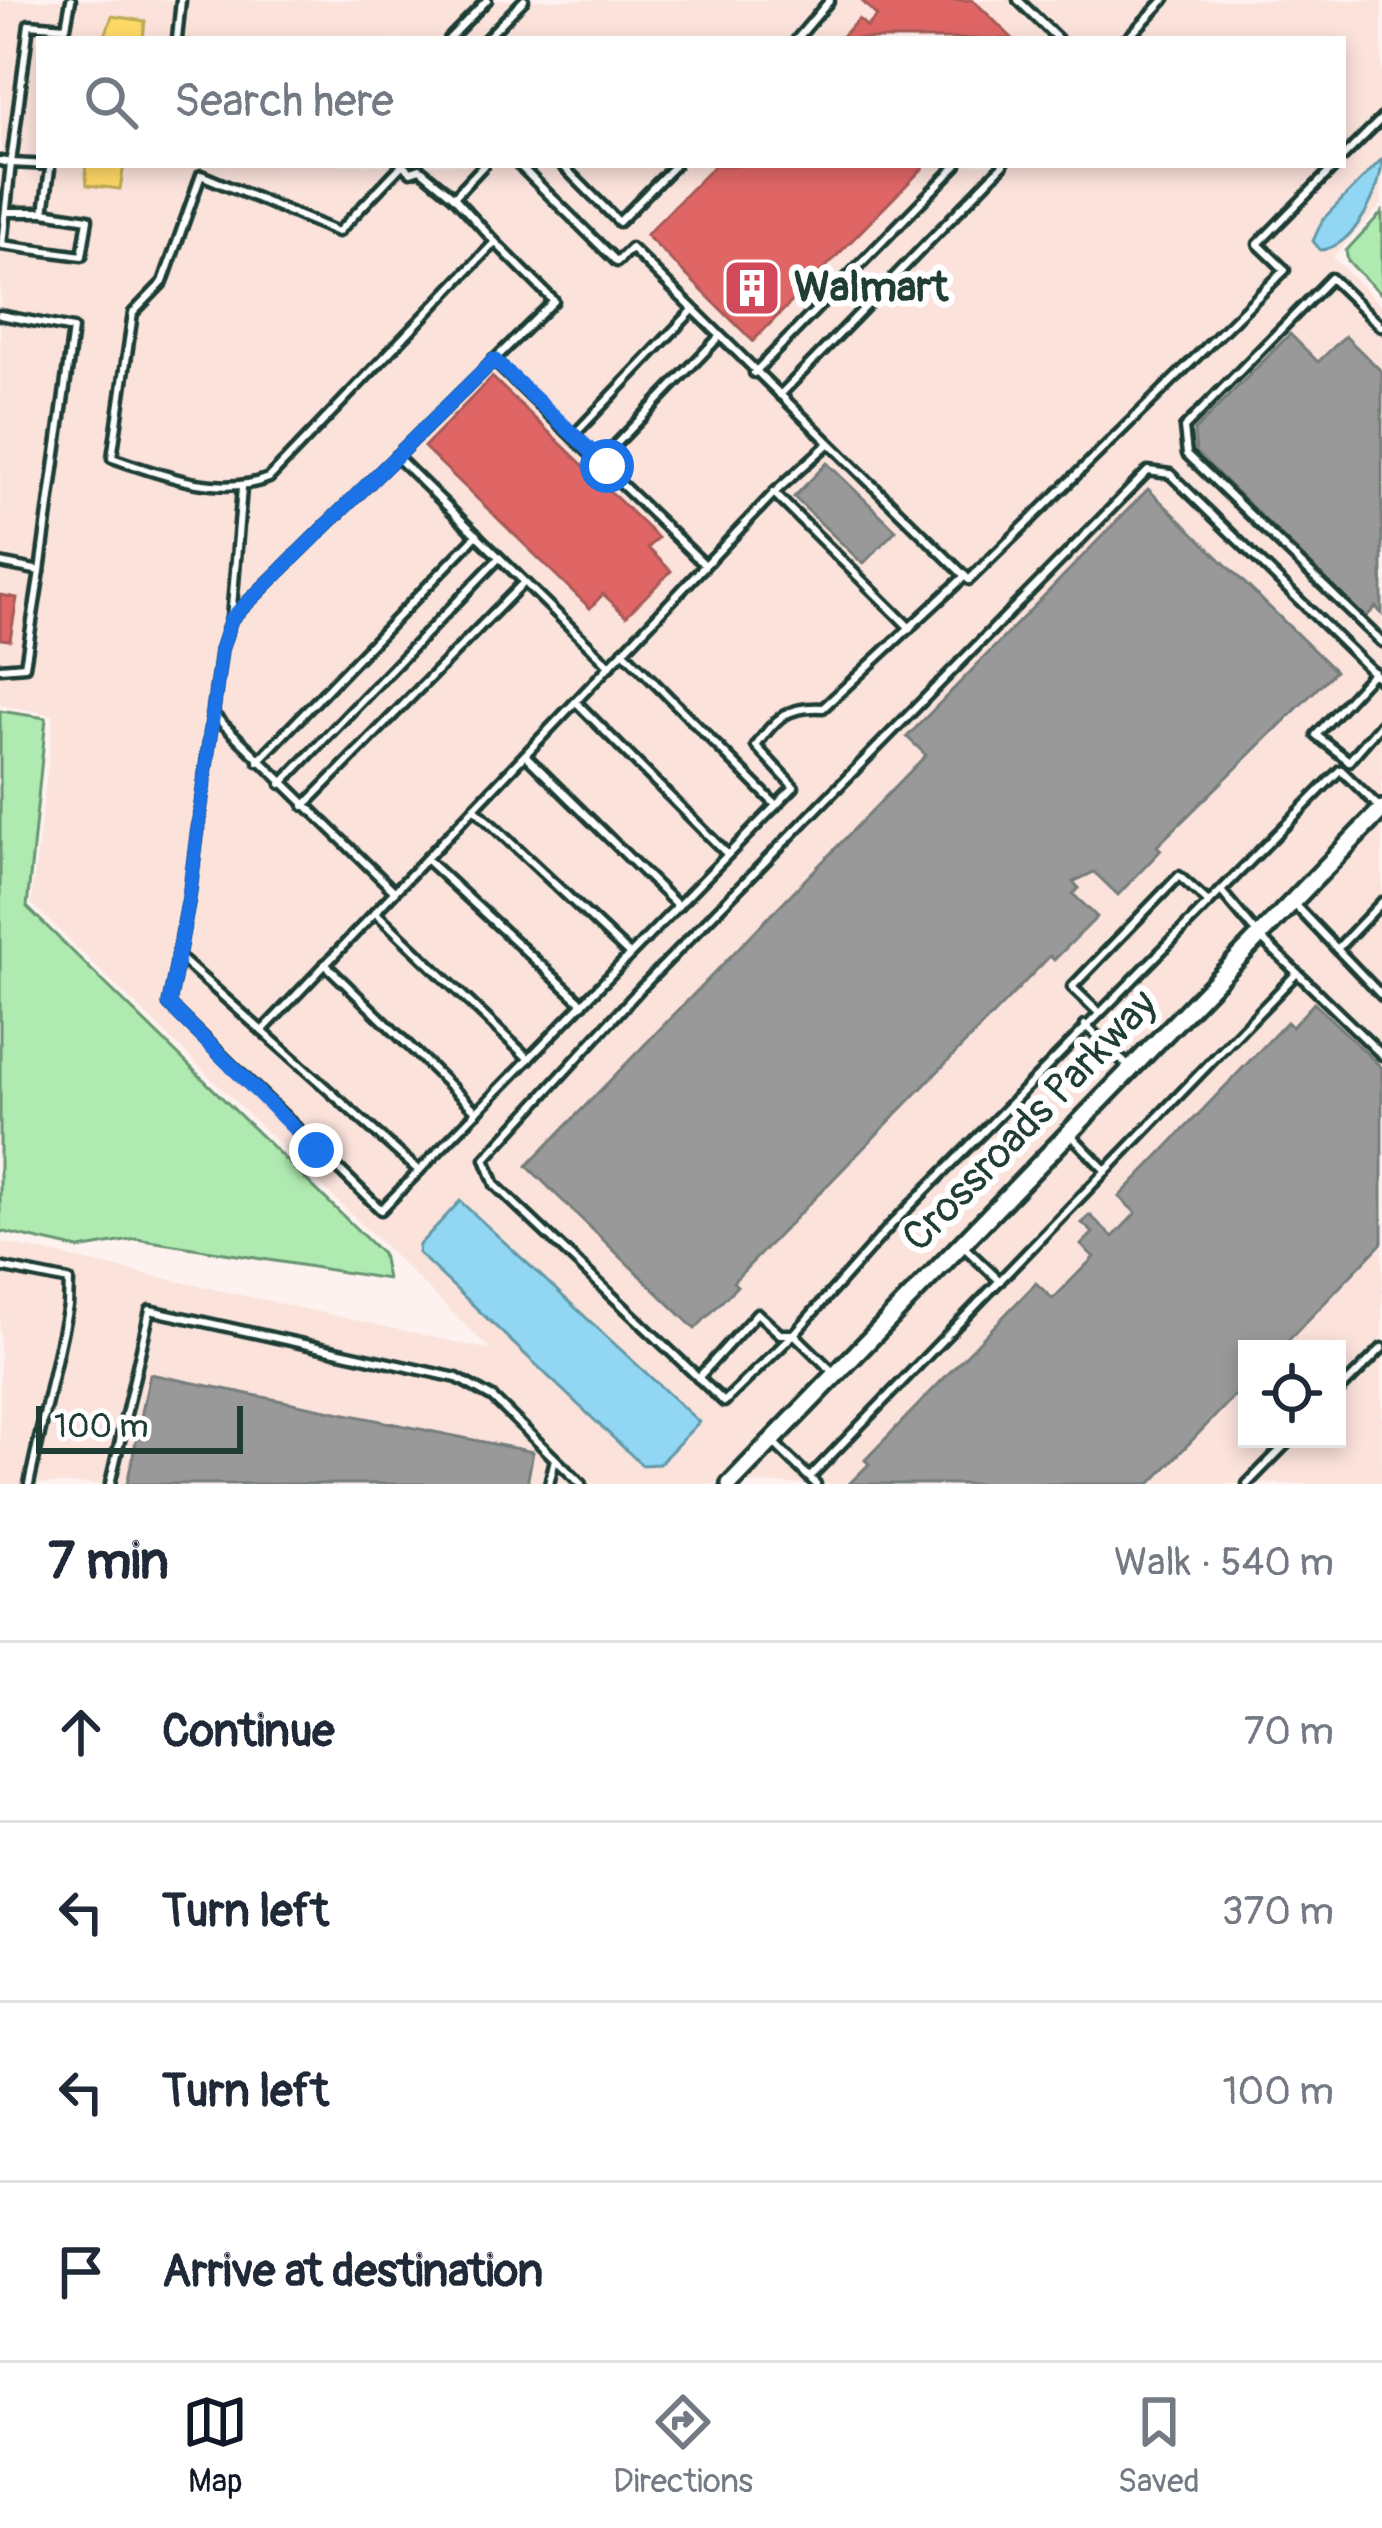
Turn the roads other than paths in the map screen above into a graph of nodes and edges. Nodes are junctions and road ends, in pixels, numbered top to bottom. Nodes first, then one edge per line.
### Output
1 (71, 0) edge
2 (181, 0) edge
3 (488, 0) edge
4 (524, 0) edge
5 (830, 0) edge
6 (1018, 0) edge
7 (1164, 0) edge
8 (66, 27) junction
9 (64, 36) edge
10 (177, 36) edge
11 (452, 36) edge
12 (489, 36) edge
13 (800, 36) edge
14 (1055, 36) edge
15 (1130, 36) edge
16 (1382, 118) edge
17 (1346, 155) edge
18 (0, 161) edge
19 (11, 163) junction
20 (36, 166) edge
21 (50, 168) edge
22 (400, 168) edge
23 (406, 168) edge
24 (481, 168) edge
25 (522, 168) edge
26 (565, 168) edge
27 (672, 168) edge
28 (954, 168) edge
29 (1000, 168) edge
30 (1333, 168) edge
31 (454, 197) junction
32 (6, 212) junction
33 (44, 212) junction
34 (495, 242) junction
35 (693, 310) junction
36 (0, 315) edge
37 (1382, 327) edge
38 (719, 337) junction
39 (494, 360) junction
40 (754, 373) junction
41 (779, 396) junction
42 (574, 435) junction
43 (830, 443) junction
44 (396, 456) junction
45 (602, 460) junction
46 (242, 488) junction
47 (774, 493) junction
48 (476, 536) junction
49 (499, 558) junction
50 (0, 563) edge
51 (705, 565) junction
52 (40, 571) junction
53 (965, 576) junction
54 (524, 582) junction
55 (231, 619) junction
56 (910, 628) junction
57 (1382, 642) edge
58 (623, 651) junction
59 (610, 666) junction
60 (0, 668) edge
61 (1374, 672) junction
62 (1382, 681) edge
63 (576, 702) junction
64 (214, 715) junction
65 (1382, 723) edge
66 (525, 755) junction
67 (258, 761) junction
68 (1348, 761) junction
69 (1340, 770) junction
70 (281, 784) junction
71 (776, 805) junction
72 (304, 806) junction
73 (474, 808) junction
74 (1382, 809) edge
75 (728, 854) junction
76 (426, 859) junction
77 (1220, 890) junction
78 (394, 891) junction
79 (1207, 902) junction
80 (1292, 902) junction
81 (1382, 902) edge
82 (678, 906) junction
83 (374, 911) junction
84 (1259, 936) junction
85 (1337, 949) junction
86 (630, 955) junction
87 (178, 956) junction
88 (325, 964) junction
89 (1297, 974) junction
90 (1382, 996) edge
91 (583, 1004) junction
92 (1099, 1012) junction
93 (1085, 1025) junction
94 (262, 1031) junction
95 (1382, 1055) edge
96 (529, 1059) junction
97 (1131, 1068) junction
98 (477, 1112) junction
99 (1069, 1132) junction
100 (1106, 1171) junction
101 (418, 1172) junction
102 (960, 1244) junction
103 (0, 1267) edge
104 (1000, 1281) junction
105 (794, 1334) junction
106 (1382, 1348) edge
107 (835, 1374) junction
108 (698, 1378) junction
109 (1346, 1384) edge
110 (772, 1440) junction
111 (1283, 1448) edge
112 (555, 1459) junction
113 (813, 1481) edge
114 (29, 1484) edge
115 (110, 1484) edge
116 (550, 1484) edge
117 (581, 1484) edge
118 (730, 1484) edge
119 (1247, 1484) edge

1 - 8 lane
2 - 10 lane
3 - 11 lane
4 - 12 lane
5 - 13 lane
6 - 14 lane
7 - 15 lane
8 - 9 lane
8 - 19 lane
16 - 17 lane
18 - 19 lane
19 - 20 lane
19 - 32 lane
21 - 33 lane
22 - 46 lane
23 - 31 lane
24 - 31 lane
25 - 35 lane
26 - 27 lane
28 - 40 lane
29 - 41 lane
30 - 53 lane
31 - 34 lane
32 - 33 lane
32 - 33 lane
34 - 39 lane
34 - 46 lane
35 - 38 lane
35 - 42 lane
36 - 52 lane
37 - 57 lane
38 - 40 lane
38 - 45 lane
39 - 42 lane
39 - 44 lane
40 - 41 lane
41 - 43 lane
42 - 45 lane
43 - 47 lane
43 - 53 lane
44 - 48 lane
44 - 55 lane
45 - 51 lane
46 - 55 lane
47 - 51 lane
47 - 56 lane
48 - 49 lane
48 - 67 lane
49 - 54 lane
49 - 70 lane
50 - 52 lane
51 - 58 lane
52 - 60 lane
53 - 56 lane
54 - 59 lane
54 - 72 lane
55 - 64 lane
56 - 71 lane
58 - 59 lane
58 - 71 lane
59 - 63 lane
61 - 62 lane
61 - 68 lane
61 - 108 lane
63 - 66 lane
63 - 75 lane
64 - 67 lane
64 - 87 lane
65 - 68 lane
66 - 73 lane
66 - 82 lane
67 - 70 lane
68 - 69 lane
69 - 74 lane
69 - 77 lane
70 - 72 lane
71 - 75 lane
72 - 78 lane
73 - 76 lane
73 - 86 lane
74 - 80 street, Crossroads Parkway
75 - 82 lane
76 - 78 lane
76 - 91 lane
77 - 79 lane
77 - 84 lane
78 - 83 lane
79 - 92 lane
79 - 92 lane
80 - 84 street, Crossroads Parkway
80 - 85 lane
81 - 85 lane
82 - 86 lane
83 - 88 lane
83 - 96 lane
84 - 89 lane
84 - 97 street, Crossroads Parkway
85 - 90 lane
86 - 91 lane
87 - 94 lane
87 - 101 lane
88 - 94 lane
88 - 98 lane
89 - 95 lane
89 - 100 lane
91 - 96 lane
92 - 93 lane
93 - 97 lane
93 - 105 lane
94 - 101 lane
96 - 98 lane
97 - 99 street, Crossroads Parkway
98 - 101 lane
99 - 100 lane
99 - 102 street, Crossroads Parkway
100 - 104 lane
102 - 104 lane
102 - 107 street, Crossroads Parkway
103 - 114 lane
104 - 113 lane
105 - 107 lane
105 - 108 lane
105 - 108 lane
106 - 109 lane
107 - 110 street, Crossroads Parkway
110 - 113 lane
110 - 118 street, Crossroads Parkway
111 - 119 lane
112 - 115 lane
112 - 116 lane
112 - 117 lane

